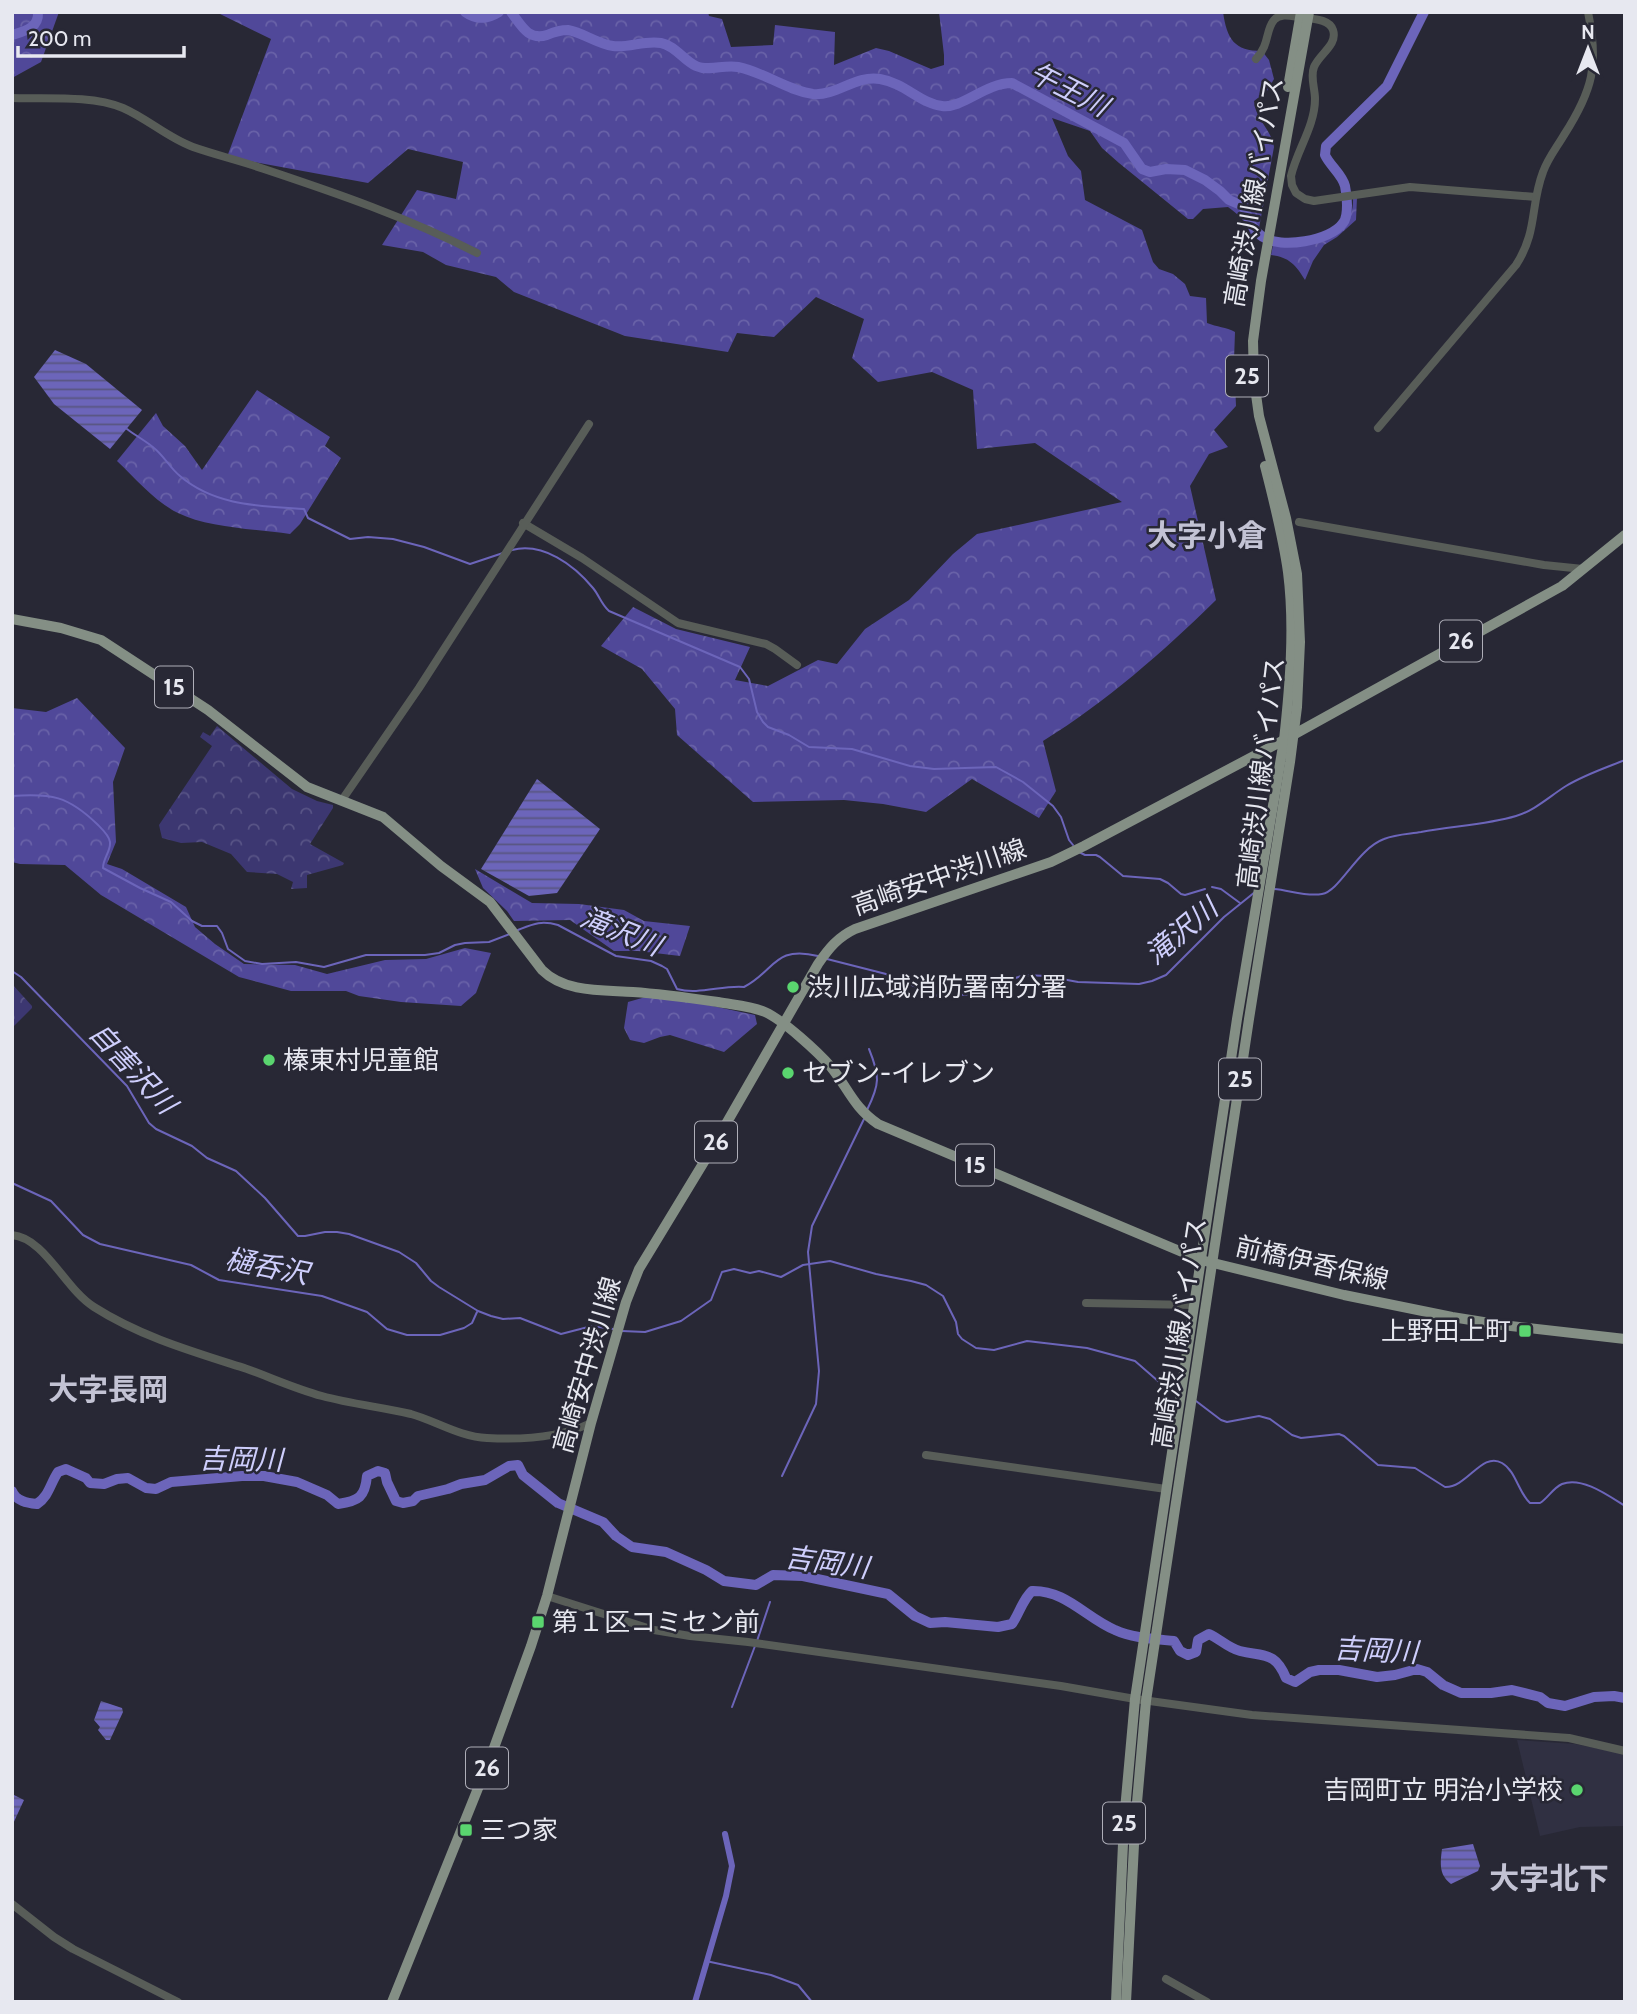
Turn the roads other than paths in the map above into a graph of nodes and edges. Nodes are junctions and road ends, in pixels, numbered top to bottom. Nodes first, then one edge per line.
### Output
1 (1588, 12) edge
2 (1305, 15) edge
3 (1256, 59) dead end
4 (12, 98) edge
5 (1536, 197) junction
6 (477, 253) dead end
7 (589, 424) dead end
8 (1378, 428) dead end
9 (1299, 522) dead end
10 (523, 523) junction
11 (1625, 535) edge
12 (1583, 569) junction
13 (12, 619) edge
14 (797, 666) dead end
15 (1289, 738) junction
16 (342, 800) junction
17 (783, 1023) junction
18 (12, 1235) edge
19 (1207, 1262) junction
20 (1086, 1303) dead end
21 (1194, 1305) junction
22 (1625, 1339) edge
23 (591, 1423) junction
24 (926, 1455) dead end
25 (1166, 1489) junction
26 (547, 1596) junction
27 (1149, 1645) junction
28 (1141, 1700) junction
29 (1625, 1751) edge
30 (12, 1904) edge
31 (1166, 1979) dead end
32 (178, 2002) edge
33 (392, 2002) edge
34 (1116, 2002) edge
35 (1126, 2002) edge
36 (1207, 2002) edge

1 - 5 street
2 - 3 street
2 - 5 street
2 - 15 main road, 高崎渋川線バイパス / 25
4 - 6 street
5 - 8 street
7 - 10 street
9 - 12 street
10 - 14 street
10 - 16 street
11 - 12 main road, 高崎安中渋川線 / 26
12 - 15 main road, 高崎安中渋川線 / 26
13 - 16 main road, 前橋伊香保線 / 15
15 - 17 main road, 高崎安中渋川線 / 26
15 - 19 main road, 高崎渋川線バイパス / 25
16 - 17 main road, 前橋伊香保線 / 15
17 - 19 main road, 前橋伊香保線 / 15
17 - 23 main road, 高崎安中渋川線 / 26
18 - 23 street
19 - 21 main road, 高崎渋川線バイパス / 25
19 - 22 main road, 前橋伊香保線 / 15
19 - 27 main road, 高崎渋川線バイパス / 25
20 - 21 street
21 - 25 main road, 高崎渋川線バイパス / 25
23 - 26 main road, 高崎安中渋川線 / 26
24 - 25 street
25 - 27 main road, 高崎渋川線バイパス / 25
26 - 28 street
26 - 33 main road, 高崎安中渋川線 / 26
27 - 28 main road, 高崎渋川線バイパス / 25
28 - 29 street
28 - 34 main road, 高崎渋川線バイパス / 25
28 - 35 main road, 高崎渋川線バイパス / 25
30 - 32 street
31 - 36 street

